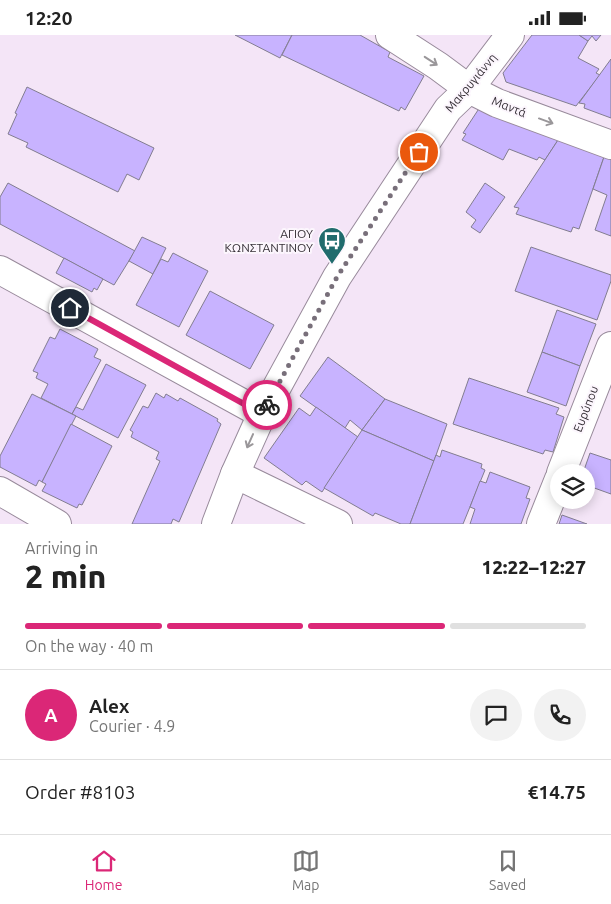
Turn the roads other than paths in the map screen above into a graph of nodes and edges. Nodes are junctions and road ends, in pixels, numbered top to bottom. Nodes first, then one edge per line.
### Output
1 (390, 35) edge
2 (510, 35) edge
3 (469, 89) junction
4 (611, 145) edge
5 (0, 270) edge
6 (611, 345) edge
7 (262, 414) junction
8 (565, 464) edge
9 (236, 474) junction
10 (0, 491) edge
11 (550, 502) edge
12 (57, 524) edge
13 (216, 524) edge
14 (338, 524) edge
15 (541, 524) edge

1 -> 3 street, Μαντά
2 - 3 street, Μακρυγιάννη
3 -> 4 street, Μαντά
3 - 7 street, Μακρυγιάννη
5 - 7 street
6 - 8 street, Ευρύπου
7 -> 9 street, Μακρυγιάννη
9 - 13 street, Μακρυγιάννη
9 - 14 street
10 - 12 street
11 - 15 street

